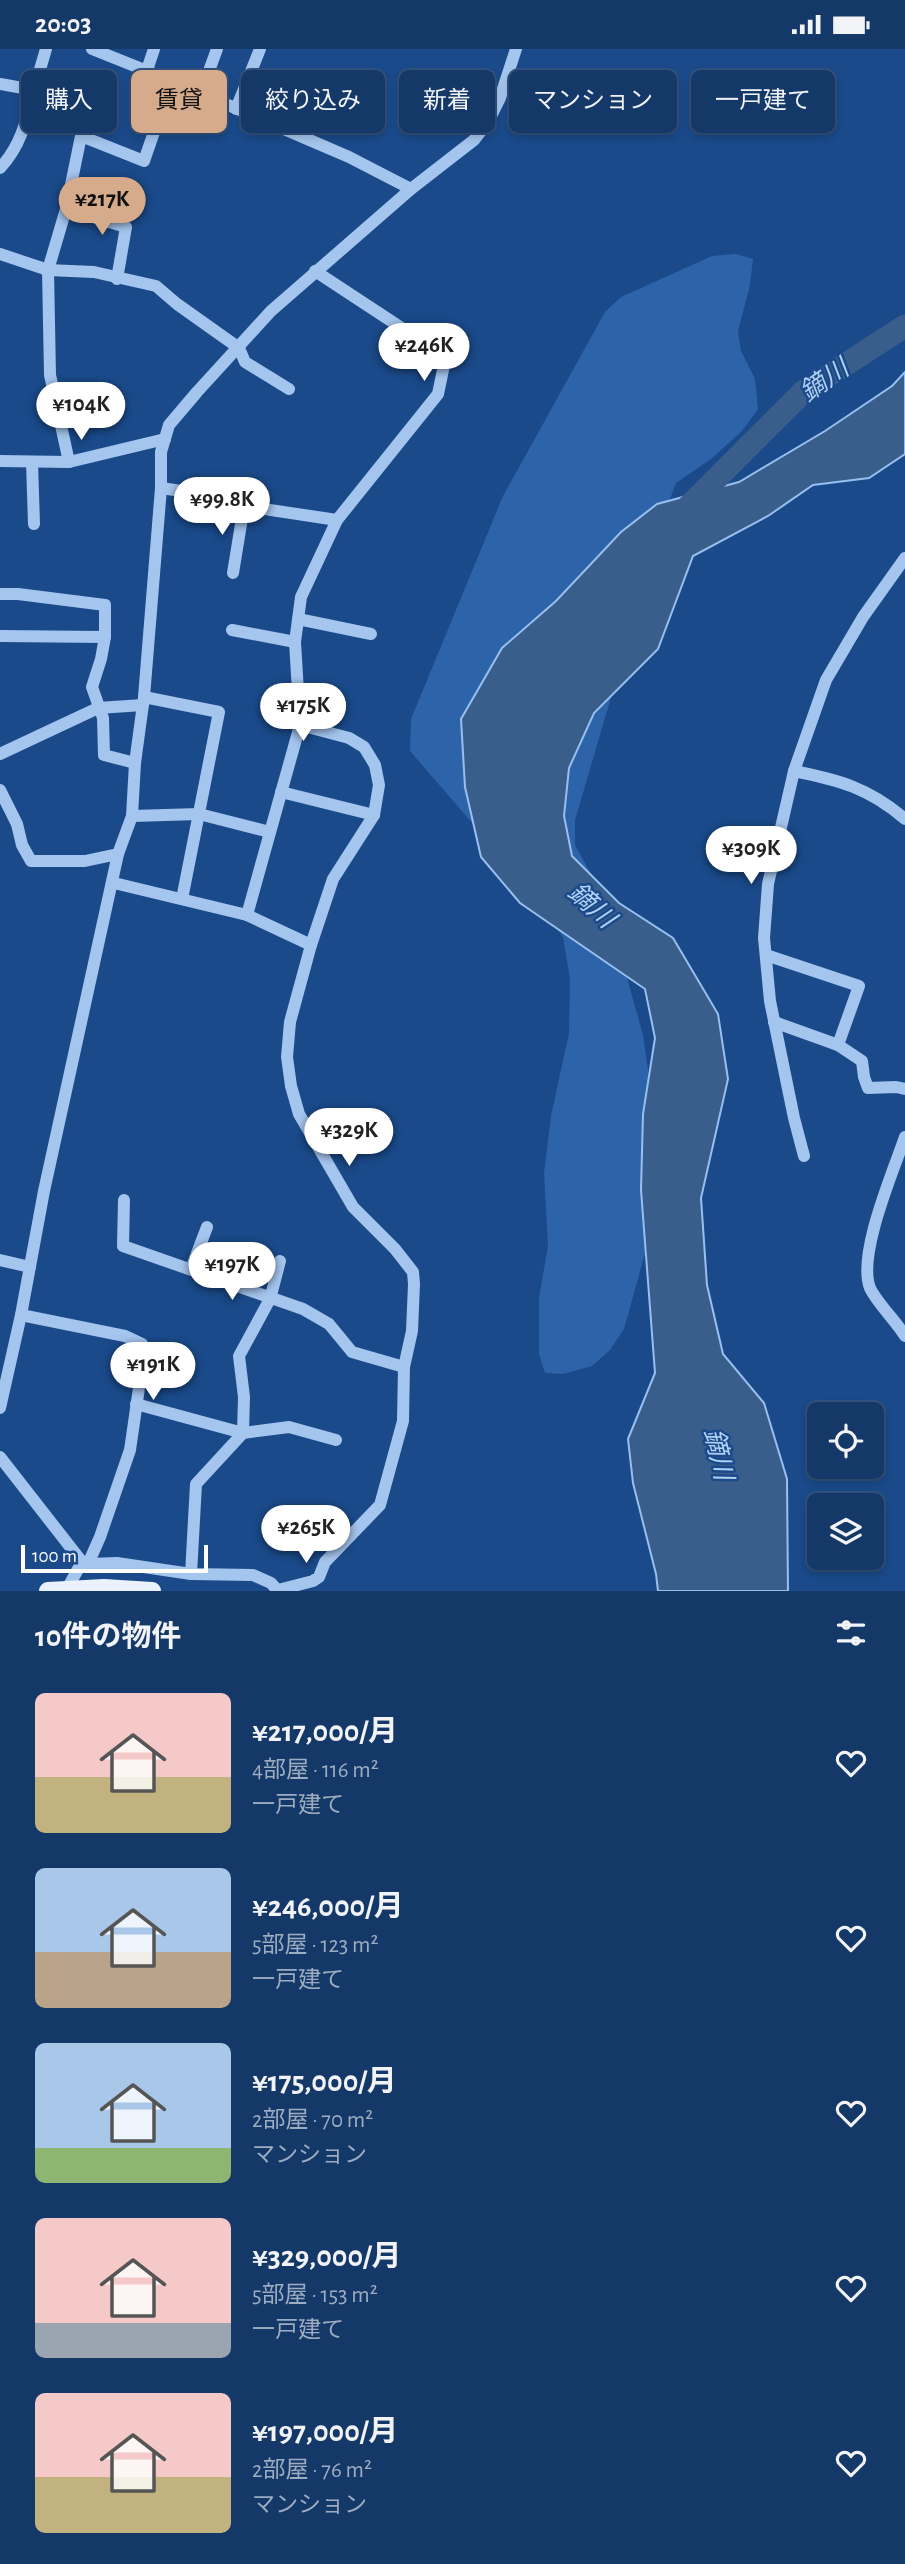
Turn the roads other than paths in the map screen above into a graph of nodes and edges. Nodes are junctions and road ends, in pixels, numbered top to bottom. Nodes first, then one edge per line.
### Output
1 (46, 49) edge
2 (92, 49) edge
3 (154, 49) edge
4 (217, 49) edge
5 (260, 49) edge
6 (516, 49) edge
7 (112, 53) edge
8 (40, 70) edge
9 (147, 70) joint
10 (209, 70) edge
11 (0, 83) edge
12 (21, 87) edge
13 (227, 105) edge
14 (236, 109) junction
15 (22, 133) edge
16 (154, 133) edge
17 (0, 168) edge
18 (411, 189) junction
19 (66, 209) junction
20 (0, 254) edge
21 (48, 270) junction
22 (316, 271) junction
23 (117, 279) junction
24 (239, 348) junction
25 (289, 389) dead end
26 (165, 439) junction
27 (0, 461) edge
28 (32, 461) junction
29 (69, 462) junction
30 (160, 488) junction
31 (244, 506) junction
32 (337, 520) junction
33 (34, 524) dead end
34 (905, 558) edge
35 (233, 573) dead end
36 (0, 594) edge
37 (298, 619) junction
38 (232, 630) dead end
39 (371, 634) dead end
40 (0, 636) edge
41 (105, 636) junction
42 (295, 642) junction
43 (144, 701) junction
44 (98, 708) junction
45 (300, 725) junction
46 (0, 754) edge
47 (135, 763) junction
48 (794, 771) junction
49 (0, 790) edge
50 (281, 792) junction
51 (200, 814) junction
52 (132, 815) junction
53 (374, 815) junction
54 (905, 819) edge
55 (270, 832) junction
56 (118, 854) junction
57 (114, 884) junction
58 (182, 899) junction
59 (247, 915) junction
60 (311, 945) junction
61 (766, 954) junction
62 (774, 1022) junction
63 (838, 1045) junction
64 (905, 1089) edge
65 (905, 1137) edge
66 (804, 1156) dead end
67 (124, 1200) dead end
68 (207, 1227) dead end
69 (0, 1260) edge
70 (280, 1261) dead end
71 (30, 1267) junction
72 (191, 1269) junction
73 (270, 1299) junction
74 (21, 1315) junction
75 (905, 1336) edge
76 (404, 1367) junction
77 (136, 1404) junction
78 (0, 1408) edge
79 (243, 1433) junction
80 (336, 1440) dead end
81 (0, 1457) edge
82 (85, 1562) junction
83 (191, 1574) junction
84 (67, 1588) junction
85 (48, 1591) edge
86 (152, 1591) edge
87 (278, 1591) edge

1 - 8 street
2 - 7 street
3 - 9 street
4 - 10 street
5 - 14 street
6 - 18 street
7 - 9 street
11 - 12 street
13 - 14 street
14 - 18 street
15 - 17 street
16 - 19 street
18 - 22 street
19 - 21 street
19 - 23 street
20 - 21 street
21 - 23 street
21 - 29 street
22 - 24 street
22 - 32 street
23 - 24 street
24 - 25 street
24 - 26 street
26 - 29 street
26 - 30 street
27 - 28 street
28 - 29 street
28 - 33 street
30 - 31 street
30 - 43 street
31 - 32 street
31 - 35 street
32 - 37 street
34 - 48 street
36 - 41 street
37 - 39 street
37 - 42 street
38 - 42 street
40 - 41 street
41 - 44 street
42 - 45 street
43 - 44 street
43 - 47 street
43 - 51 street
44 - 46 street
44 - 47 street
45 - 50 street
45 - 53 street
47 - 52 street
48 - 54 street
48 - 61 street
49 - 56 street
50 - 53 street
50 - 55 street
51 - 52 street
51 - 55 street
51 - 58 street
52 - 56 street
53 - 60 street
55 - 59 street
56 - 57 street
57 - 58 street
57 - 71 street
58 - 59 street
59 - 60 street
60 - 76 street
61 - 62 street
61 - 63 street
62 - 63 street
62 - 66 street
63 - 64 street
65 - 75 street
67 - 72 street
68 - 72 street
69 - 71 street
70 - 73 street
71 - 74 street
72 - 73 street
73 - 76 street
73 - 79 street
74 - 77 street
74 - 78 street
76 - 87 street
77 - 79 street
77 - 82 street
79 - 80 street
79 - 83 street
81 - 82 street
82 - 83 street
82 - 84 street
83 - 87 street
84 - 85 main road
84 - 86 main road

